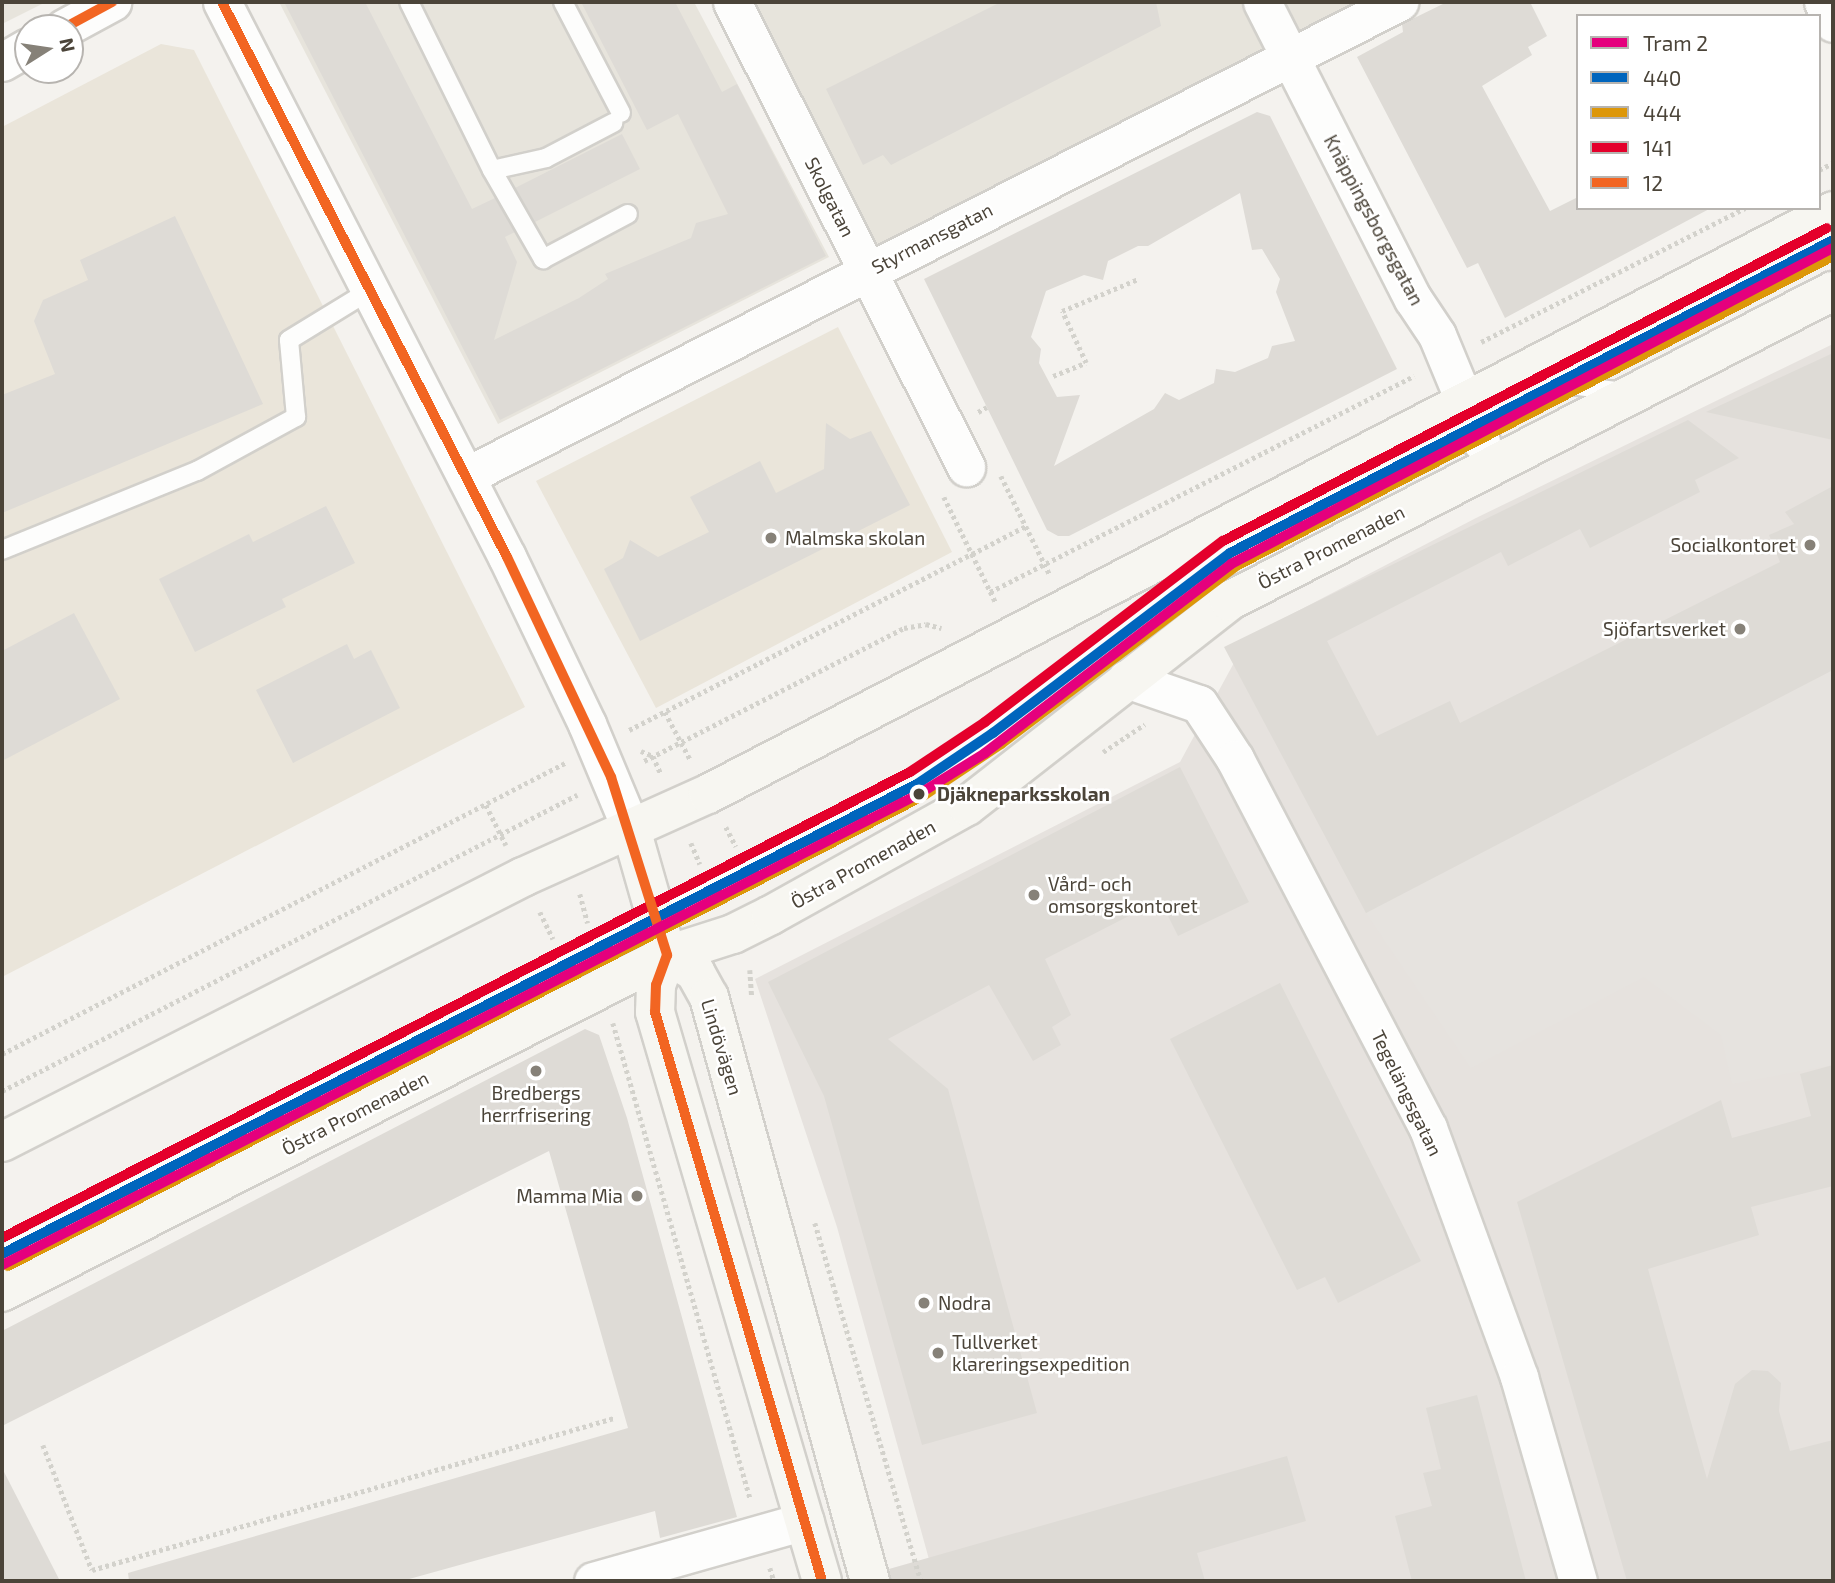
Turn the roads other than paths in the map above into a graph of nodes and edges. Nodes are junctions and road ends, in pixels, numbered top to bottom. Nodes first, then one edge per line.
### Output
1 (112, 2) edge
2 (222, 2) edge
3 (409, 2) edge
4 (563, 2) edge
5 (732, 2) edge
6 (1262, 2) edge
7 (1399, 2) edge
8 (1823, 2) edge
9 (84, 17) edge
10 (1833, 23) edge
11 (1289, 56) junction
12 (492, 170) junction
13 (1833, 211) edge
14 (628, 214) dead end
15 (1833, 240) edge
16 (867, 272) junction
17 (369, 291) junction
18 (1833, 291) edge
19 (1554, 383) junction
20 (1634, 393) junction
21 (1475, 421) junction
22 (1526, 450) junction
23 (966, 467) road end
24 (466, 476) junction
25 (1412, 505) junction
26 (2, 550) edge
27 (1126, 679) junction
28 (631, 829) junction
29 (662, 938) junction
30 (599, 969) junction
31 (2, 1142) edge
32 (2, 1254) edge
33 (2, 1292) edge
34 (804, 1521) junction
35 (593, 1581) edge
36 (822, 1581) edge
37 (870, 1581) edge
38 (1578, 1581) edge

1 - 9 street
2 - 17 street
3 - 12 lane
4 - 12 lane
5 - 16 street, Skolgatan
6 - 11 street, Knäppingsborgsgatan
7 - 11 street, Styrmansgatan
8 - 10 street
11 - 16 street, Styrmansgatan
11 - 21 street, Knäppingsborgsgatan
12 - 14 lane
13 - 21 main road, Östra Promenaden
15 - 19 lane, Östra Promenaden
16 - 23 street, Skolgatan
16 - 24 street, Styrmansgatan
17 - 24 street
17 - 26 lane
18 - 20 main road, Östra Promenaden
19 - 20 lane
19 - 21 lane, Östra Promenaden
20 - 22 main road, Östra Promenaden
21 - 22 street
21 - 25 street
21 - 28 main road, Östra Promenaden
21 - 29 lane, Östra Promenaden
22 - 25 main road, Östra Promenaden
24 - 28 street
25 - 27 main road, Östra Promenaden
27 - 29 main road, Östra Promenaden
27 - 38 street, Tegelängsgatan
28 - 29 main road
28 - 31 main road, Östra Promenaden
29 - 30 main road, Östra Promenaden
29 - 34 main road
29 - 37 main road, Lindövägen
30 - 32 lane, Östra Promenaden
30 - 33 main road, Östra Promenaden
34 - 35 street
34 - 36 main road

